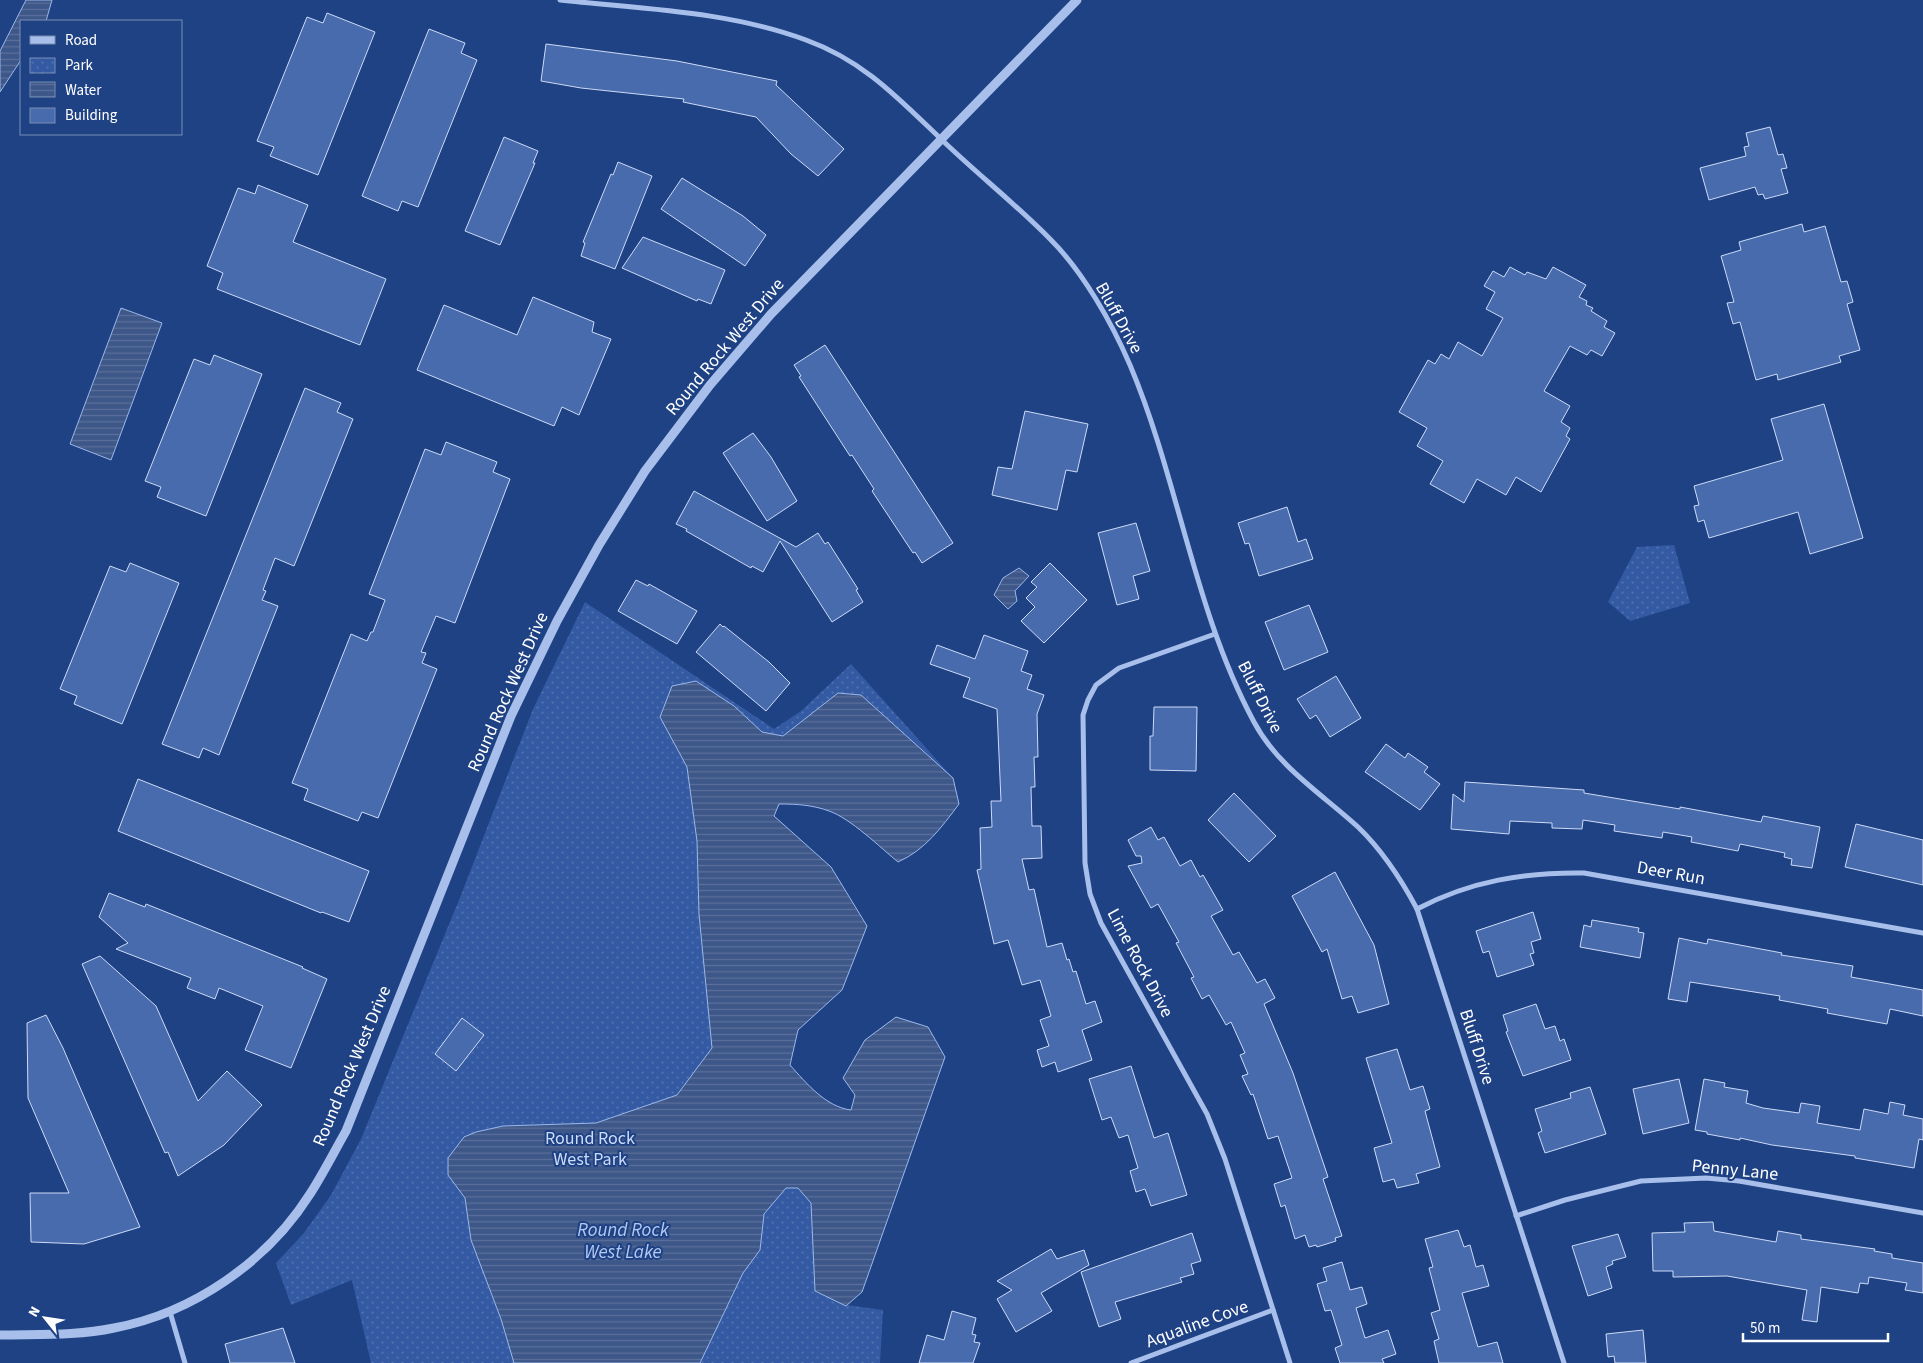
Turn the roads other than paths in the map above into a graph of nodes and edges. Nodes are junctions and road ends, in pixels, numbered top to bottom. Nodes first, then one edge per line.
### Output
1 (560, 0) edge
2 (1077, 0) edge
3 (940, 139) junction
4 (1216, 634) junction
5 (1417, 909) junction
6 (1923, 933) edge
7 (1923, 1213) edge
8 (1516, 1216) junction
9 (1273, 1310) junction
10 (170, 1312) junction
11 (0, 1335) edge
12 (185, 1363) edge
13 (1131, 1363) edge
14 (1290, 1363) edge
15 (1564, 1363) edge

1 - 3 street, Bluff Drive
2 - 3 street, Round Rock West Drive
3 - 4 street, Bluff Drive
3 - 10 street, Round Rock West Drive
4 - 5 street, Bluff Drive
4 - 9 street, Lime Rock Drive
5 - 6 street, Deer Run
5 - 8 street, Bluff Drive
7 - 8 street, Penny Lane
8 - 15 street, Bluff Drive
9 - 13 street, Aqualine Cove
9 - 14 street, Lime Rock Drive
10 - 11 street, Round Rock West Drive
10 - 12 street

